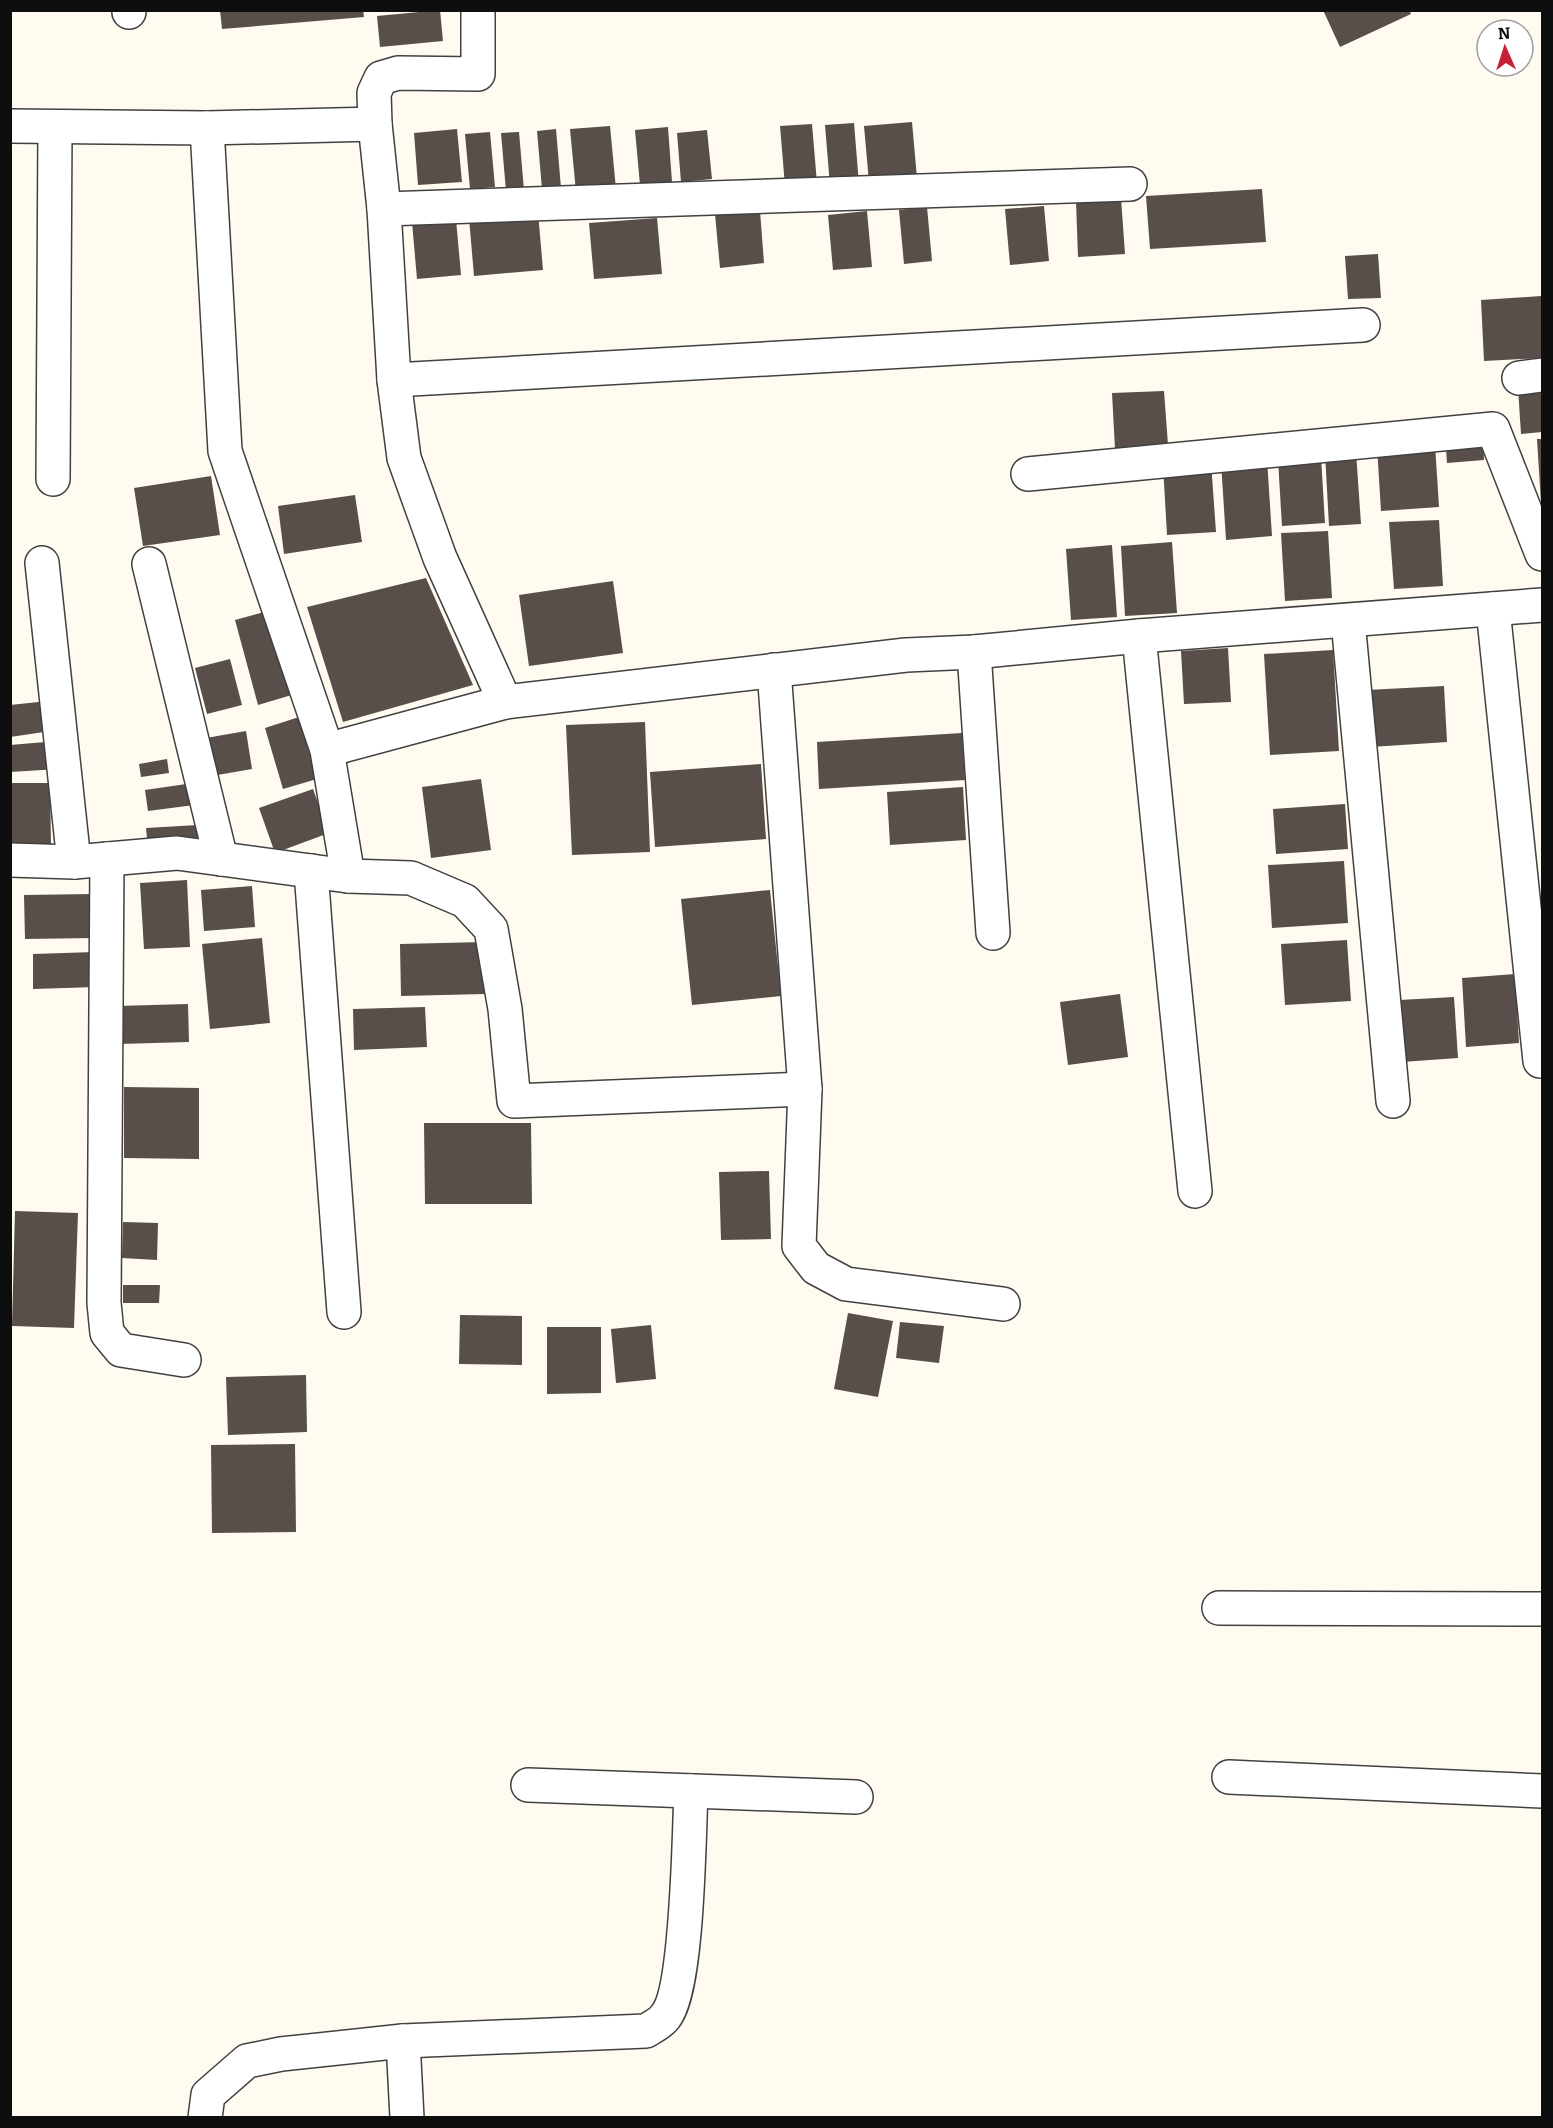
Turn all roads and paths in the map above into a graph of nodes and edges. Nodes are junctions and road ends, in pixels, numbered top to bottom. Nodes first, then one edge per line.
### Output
1 (478, 10) edge
2 (375, 124) junction
3 (10, 126) edge
4 (55, 127) junction
5 (207, 129) junction
6 (1130, 184) dead end
7 (384, 209) junction
8 (1363, 325) dead end
9 (394, 380) junction
10 (1028, 474) dead end
11 (53, 479) dead end
12 (1542, 555) edge
13 (42, 563) dead end
14 (149, 564) dead end
15 (1542, 605) edge
16 (1493, 609) junction
17 (1348, 621) junction
18 (1139, 636) junction
19 (974, 652) junction
20 (774, 670) junction
21 (505, 702) junction
22 (327, 750) junction
23 (107, 859) junction
24 (221, 859) junction
25 (10, 860) edge
26 (74, 862) junction
27 (311, 871) junction
28 (348, 876) junction
29 (993, 933) dead end
30 (1540, 1061) dead end
31 (805, 1089) junction
32 (1393, 1101) dead end
33 (1195, 1191) dead end
34 (1003, 1304) dead end
35 (344, 1312) dead end
36 (184, 1360) dead end
37 (1219, 1608) dead end
38 (1542, 1609) edge
39 (1229, 1777) dead end
40 (528, 1785) dead end
41 (691, 1791) junction
42 (1542, 1791) edge
43 (856, 1797) dead end
44 (403, 2041) junction
45 (205, 2118) edge
46 (407, 2118) edge

1 - 2 street
2 - 5 street
2 - 7 street
3 - 4 street
4 - 5 street
4 - 11 street
5 - 22 street
6 - 7 street
7 - 9 street
8 - 9 street
9 - 21 street
10 - 12 street
13 - 26 street
14 - 24 street
15 - 16 street
16 - 17 street
16 - 30 street
17 - 18 street
17 - 32 street
18 - 19 street
18 - 33 street
19 - 20 street
19 - 29 street
20 - 21 street
20 - 31 street
21 - 22 street
22 - 28 street
23 - 24 street
23 - 26 street
23 - 36 street
24 - 27 street
25 - 26 street
27 - 28 street
27 - 35 street
28 - 31 street
31 - 34 street
37 - 38 street
39 - 42 street
40 - 41 street
41 - 43 street
41 - 44 street
44 - 45 street
44 - 46 street

